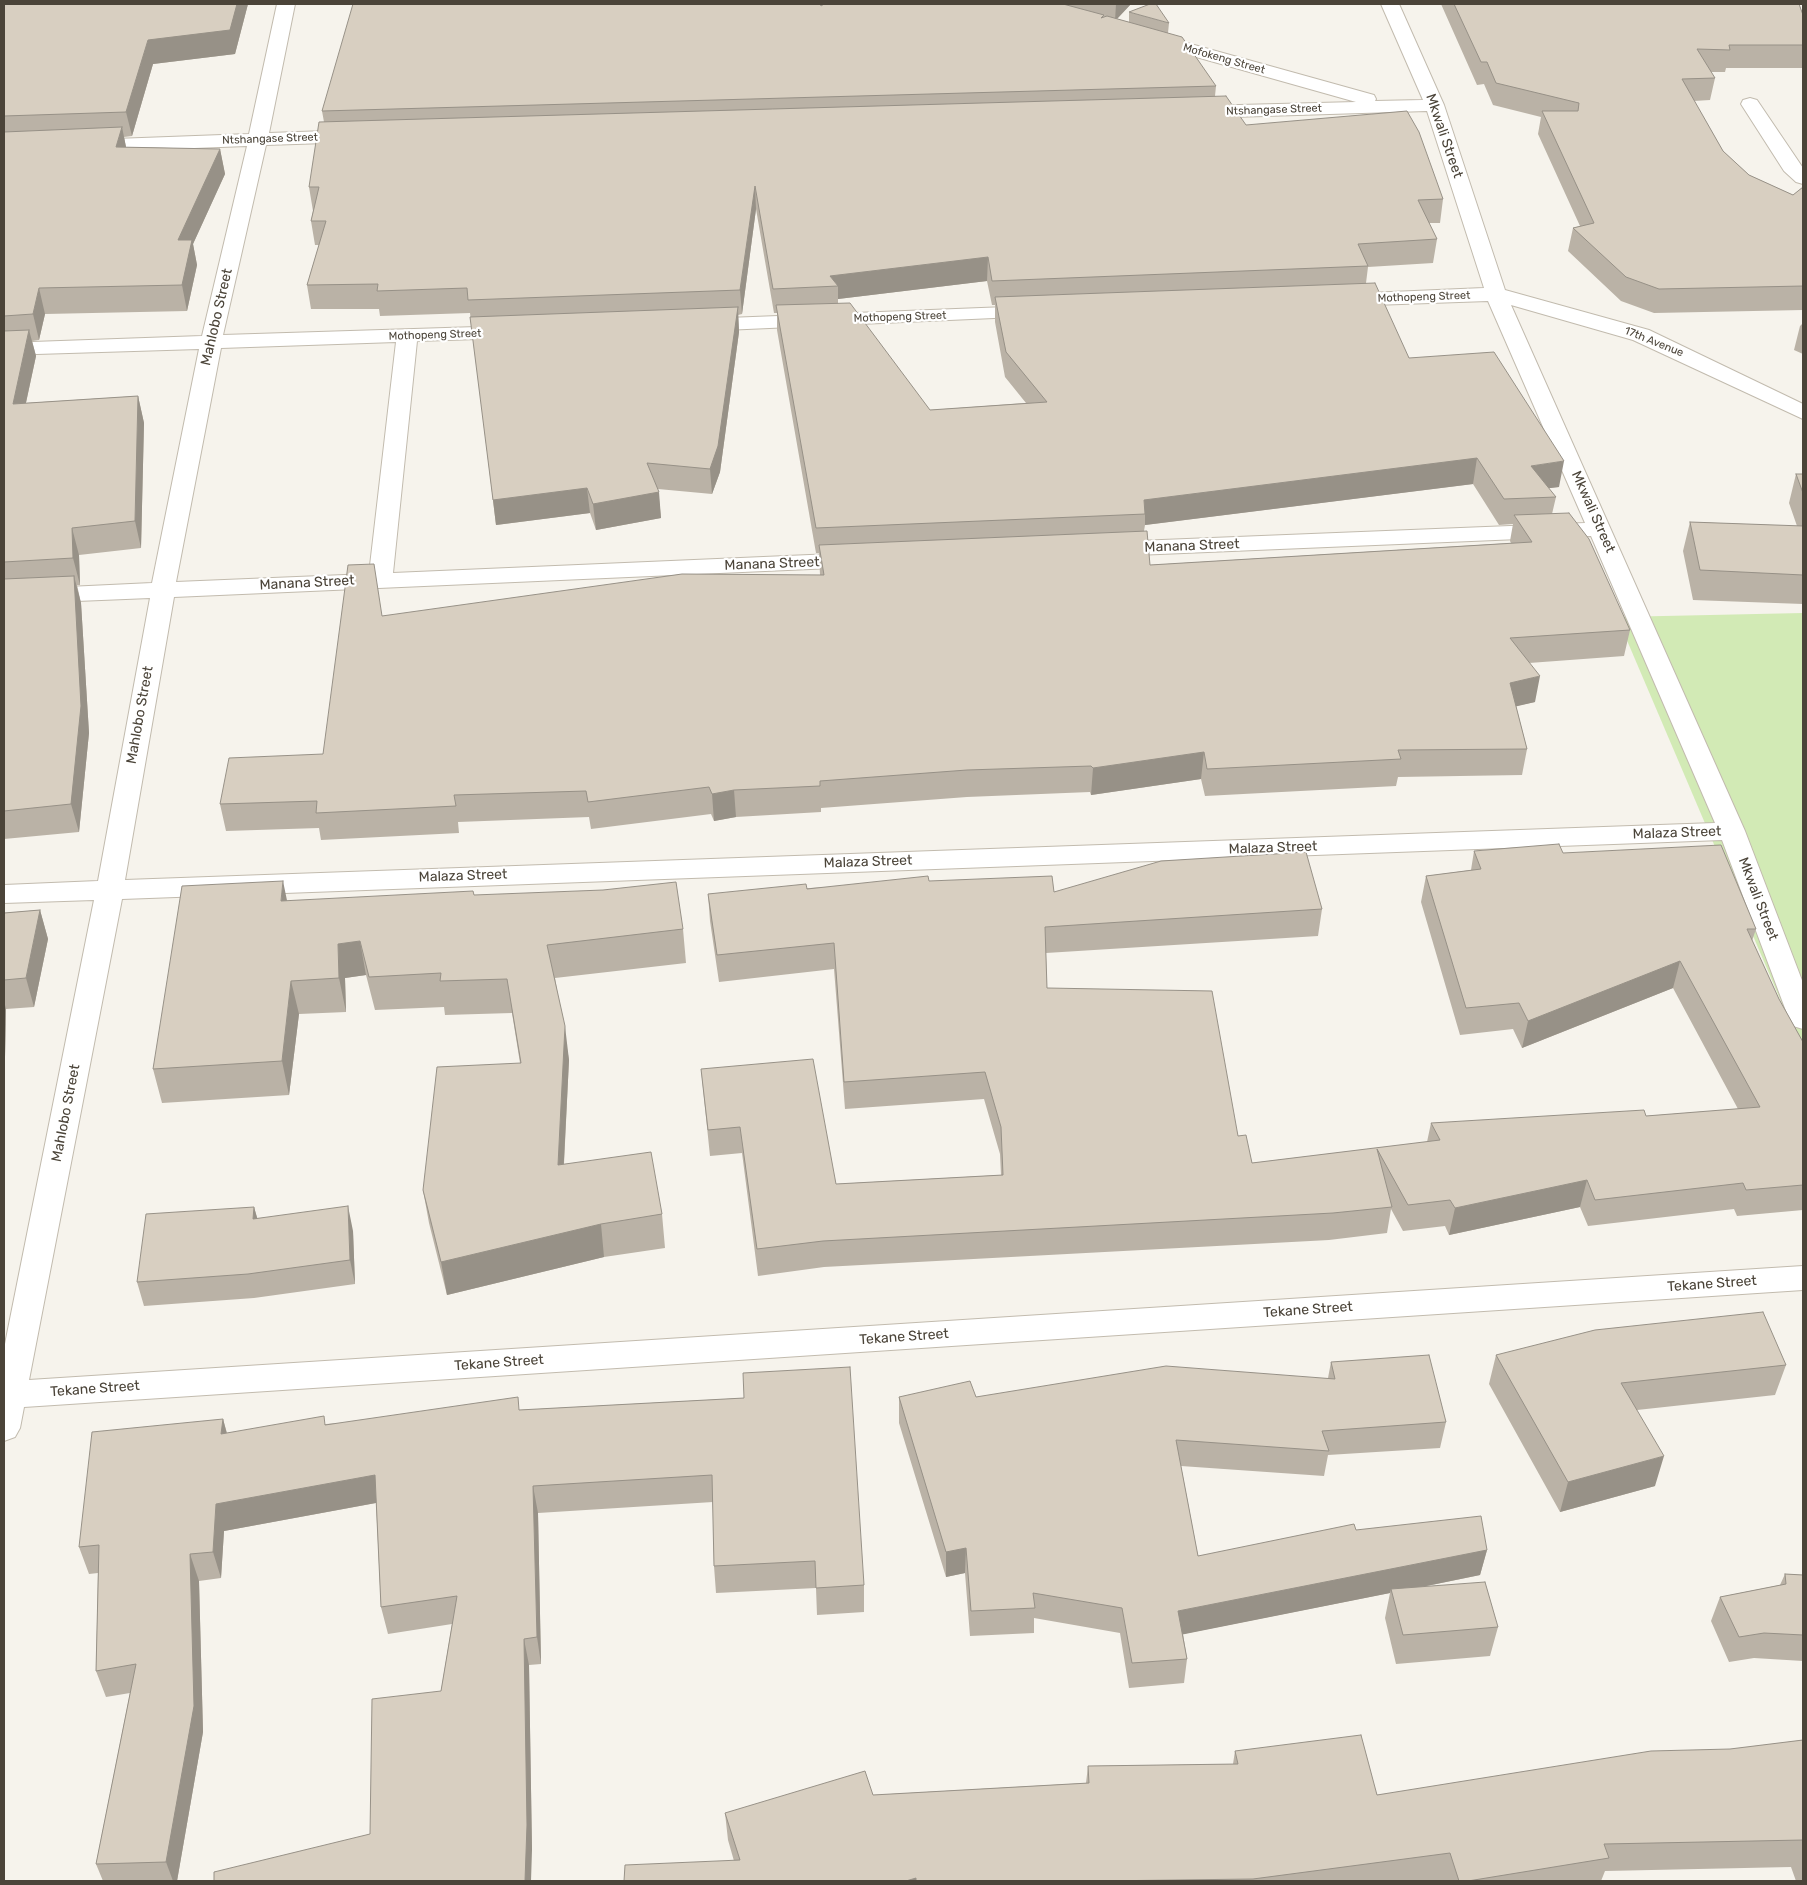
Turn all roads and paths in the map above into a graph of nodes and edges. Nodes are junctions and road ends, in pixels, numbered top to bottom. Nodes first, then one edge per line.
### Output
1 (286, 4) edge
2 (1390, 4) edge
3 (1139, 35) edge
4 (1750, 104) dead end
5 (1436, 105) junction
6 (1393, 106) junction
7 (1184, 112) edge
8 (377, 136) edge
9 (258, 139) junction
10 (72, 146) edge
11 (1803, 178) edge
12 (1496, 294) junction
13 (1327, 301) edge
14 (1050, 311) edge
15 (684, 325) edge
16 (525, 331) edge
17 (406, 336) junction
18 (210, 343) junction
19 (4, 349) edge
20 (1803, 412) edge
21 (1600, 529) junction
22 (1094, 550) edge
23 (876, 559) edge
24 (380, 580) junction
25 (162, 590) junction
26 (4, 597) edge
27 (1732, 831) junction
28 (110, 888) junction
29 (4, 894) edge
30 (1803, 1019) edge
31 (1803, 1278) edge
32 (7, 1395) edge
33 (4, 1428) edge

1 - 9 street, Mahlobo Street
2 - 5 street, Mkwali Street
3 - 6 street, Mofokeng Street
4 - 11 street
5 - 6 street, Ntshangase Street
5 - 12 street, Mkwali Street
6 - 7 street, Ntshangase Street
8 - 9 street, Ntshangase Street
9 - 10 street, Ntshangase Street
9 - 18 street, Mahlobo Street
12 - 13 street, Mothopeng Street
12 - 20 street, 17th Avenue
12 - 21 street, Mkwali Street
14 - 15 street, Mothopeng Street
16 - 17 street, Mothopeng Street
17 - 18 street, Mothopeng Street
17 - 24 street
18 - 19 street, Mothopeng Street
18 - 25 street, Mahlobo Street
21 - 22 street, Manana Street
21 - 27 street, Mkwali Street
23 - 24 street, Manana Street
24 - 25 street, Manana Street
25 - 26 street, Manana Street
25 - 28 street, Mahlobo Street
27 - 28 street, Malaza Street
27 - 30 street, Mkwali Street
28 - 29 street, Malaza Street
28 - 32 street, Mahlobo Street
31 - 32 street, Tekane Street
32 - 33 street, Mahlobo Street

